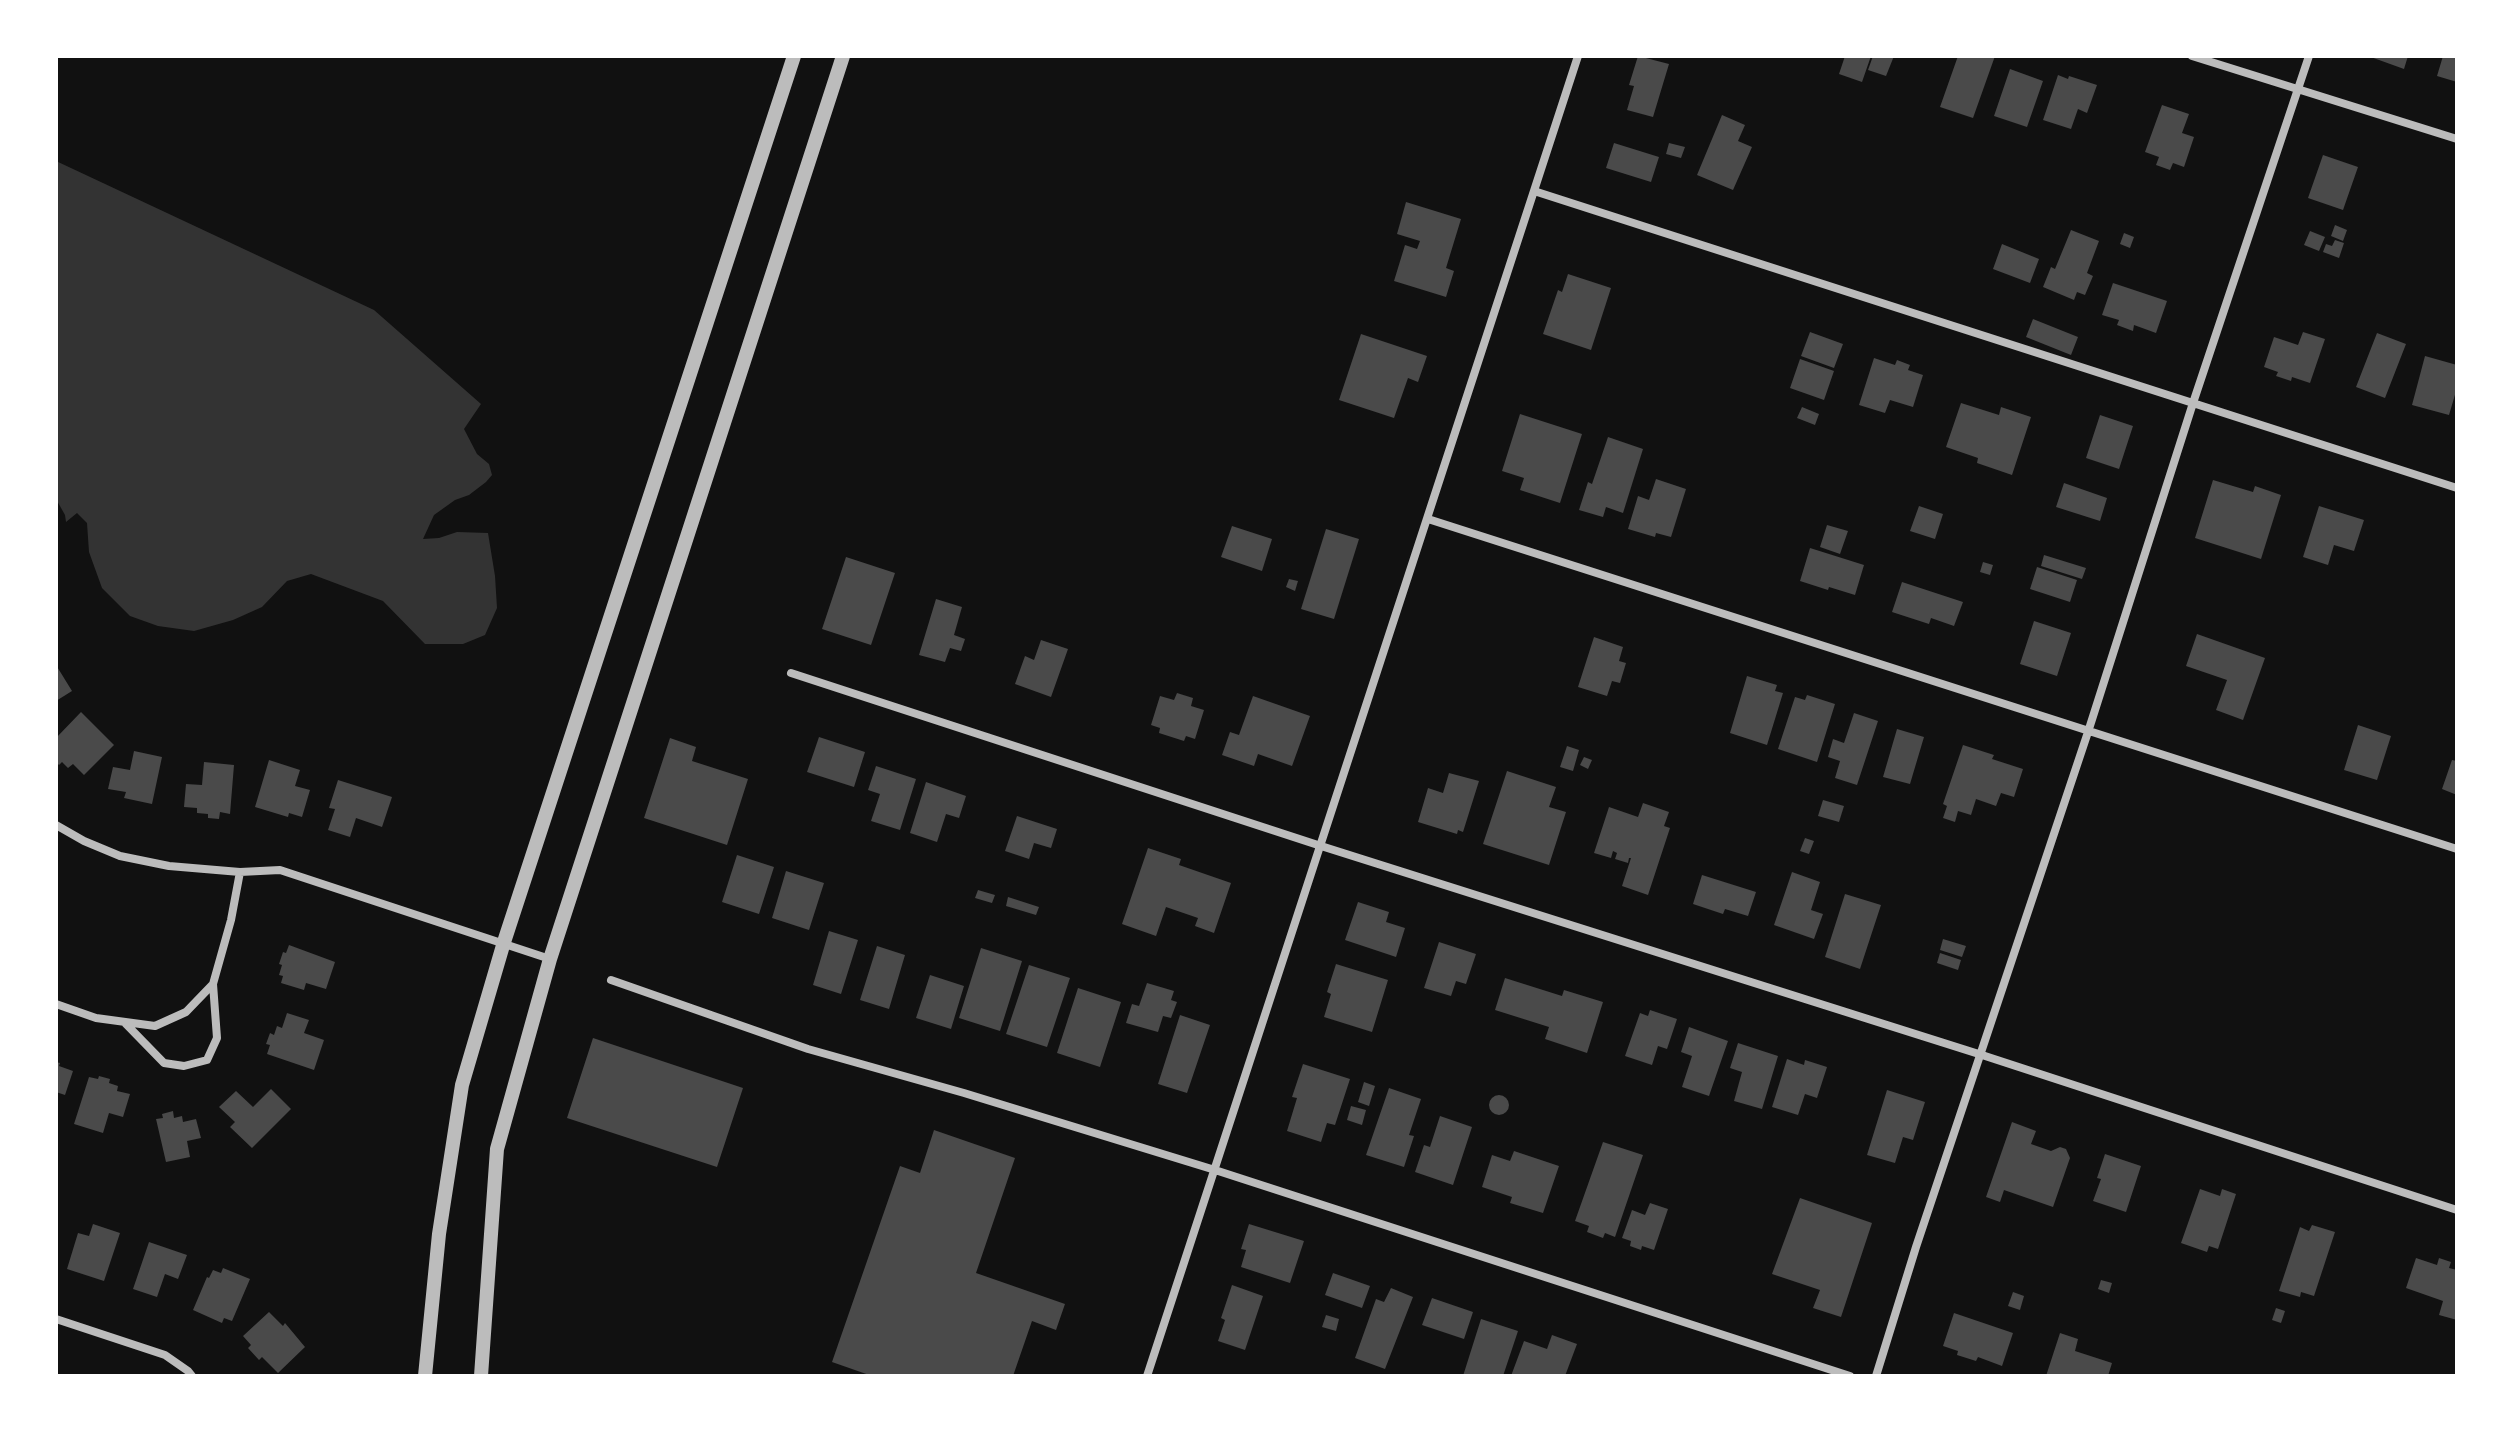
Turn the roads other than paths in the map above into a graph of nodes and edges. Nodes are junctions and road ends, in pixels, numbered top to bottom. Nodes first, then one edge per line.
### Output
1 (794, 56) edge
2 (843, 56) edge
3 (1578, 56) edge
4 (2192, 56) edge
5 (2309, 56) edge
6 (2298, 89) junction
7 (2457, 139) edge
8 (1534, 191) junction
9 (2193, 403) junction
10 (2457, 488) edge
11 (1428, 519) junction
12 (791, 673) dead end
13 (2088, 732) junction
14 (56, 825) edge
15 (1321, 846) junction
16 (2457, 849) edge
17 (240, 872) junction
18 (504, 942) junction
19 (550, 959) junction
20 (611, 980) dead end
21 (213, 984) junction
22 (56, 1004) edge
23 (124, 1023) junction
24 (1982, 1055) junction
25 (1215, 1170) junction
26 (2457, 1210) edge
27 (56, 1319) edge
28 (190, 1373) edge
29 (425, 1376) edge
30 (481, 1376) edge
31 (1147, 1376) edge
32 (1850, 1376) edge
33 (1876, 1376) edge

1 - 18 street
2 - 19 street
3 - 8 street
4 - 6 street
5 - 6 street
6 - 7 street
6 - 9 street
8 - 9 street
8 - 11 street
9 - 10 street
9 - 13 street
11 - 13 street
11 - 15 street
12 - 15 street
13 - 16 street
13 - 24 street
14 - 17 street
15 - 24 street
15 - 25 street
17 - 18 street
17 - 21 street
18 - 19 street
18 - 29 street
19 - 30 street
20 - 25 street
21 - 23 street
21 - 23 street
22 - 23 street
24 - 26 street
24 - 33 street
25 - 31 street
25 - 32 street
27 - 28 street

